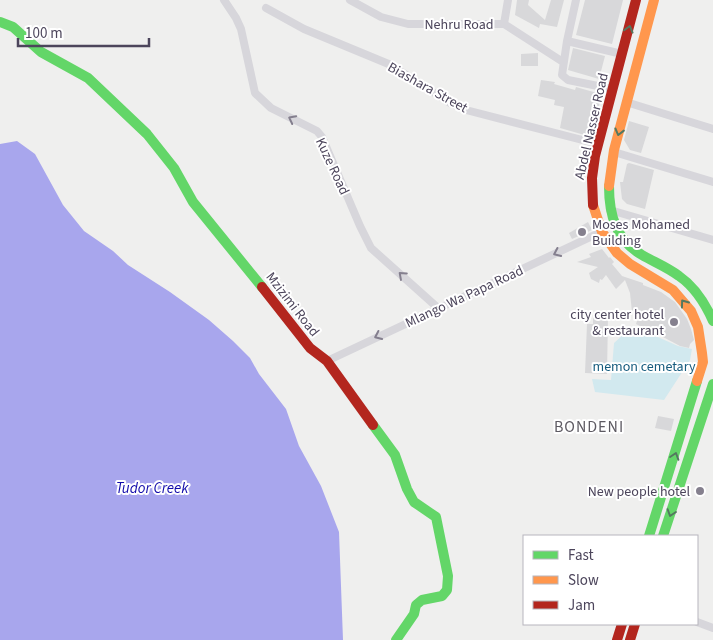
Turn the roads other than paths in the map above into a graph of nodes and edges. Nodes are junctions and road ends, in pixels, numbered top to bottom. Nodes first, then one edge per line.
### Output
1 (224, 0) edge
2 (350, 0) edge
3 (508, 0) edge
4 (576, 0) edge
5 (636, 0) edge
6 (654, 0) edge
7 (266, 8) dead end
8 (0, 22) edge
9 (504, 24) junction
10 (567, 41) junction
11 (622, 54) junction
12 (563, 62) junction
13 (613, 89) junction
14 (626, 102) junction
15 (713, 129) edge
16 (598, 144) junction
17 (614, 152) junction
18 (713, 182) edge
19 (610, 210) junction
20 (601, 232) junction
21 (713, 240) edge
22 (438, 308) junction
23 (713, 321) edge
24 (327, 361) junction
25 (713, 384) edge
26 (649, 535) edge
27 (663, 535) edge
28 (698, 622) edge
29 (622, 625) edge
30 (635, 625) edge
31 (713, 628) edge
32 (620, 639) edge
33 (396, 640) edge
34 (630, 640) edge

22 -> 1 street, Kuze Road
2 - 9 street, Nehru Road
3 - 9 street
4 - 10 street
11 -> 5 main road, Abdel Nasser Road
6 - 14 main road, Abdel Nasser Road
7 - 16 street, Biashara Street
8 - 24 main road, Mzizimi Road
9 - 12 street, Nehru Road
10 - 11 street
10 - 12 street
11 - 13 main road, Abdel Nasser Road
12 - 13 street
13 - 16 main road, Abdel Nasser Road
14 - 15 street
14 -> 17 main road, Abdel Nasser Road
16 - 20 main road, Abdel Nasser Road
17 - 18 street
17 - 19 main road, Abdel Nasser Road
19 - 21 street
19 - 23 main road, Abdel Nasser Road
20 -> 22 street, Mlango Wa Papa Road
26 -> 20 main road, Abdel Nasser Road
22 -> 24 street, Mlango Wa Papa Road
24 - 33 main road, Mzizimi Road
25 -> 27 main road
28 - 31 street
29 - 32 main road
30 - 34 main road

